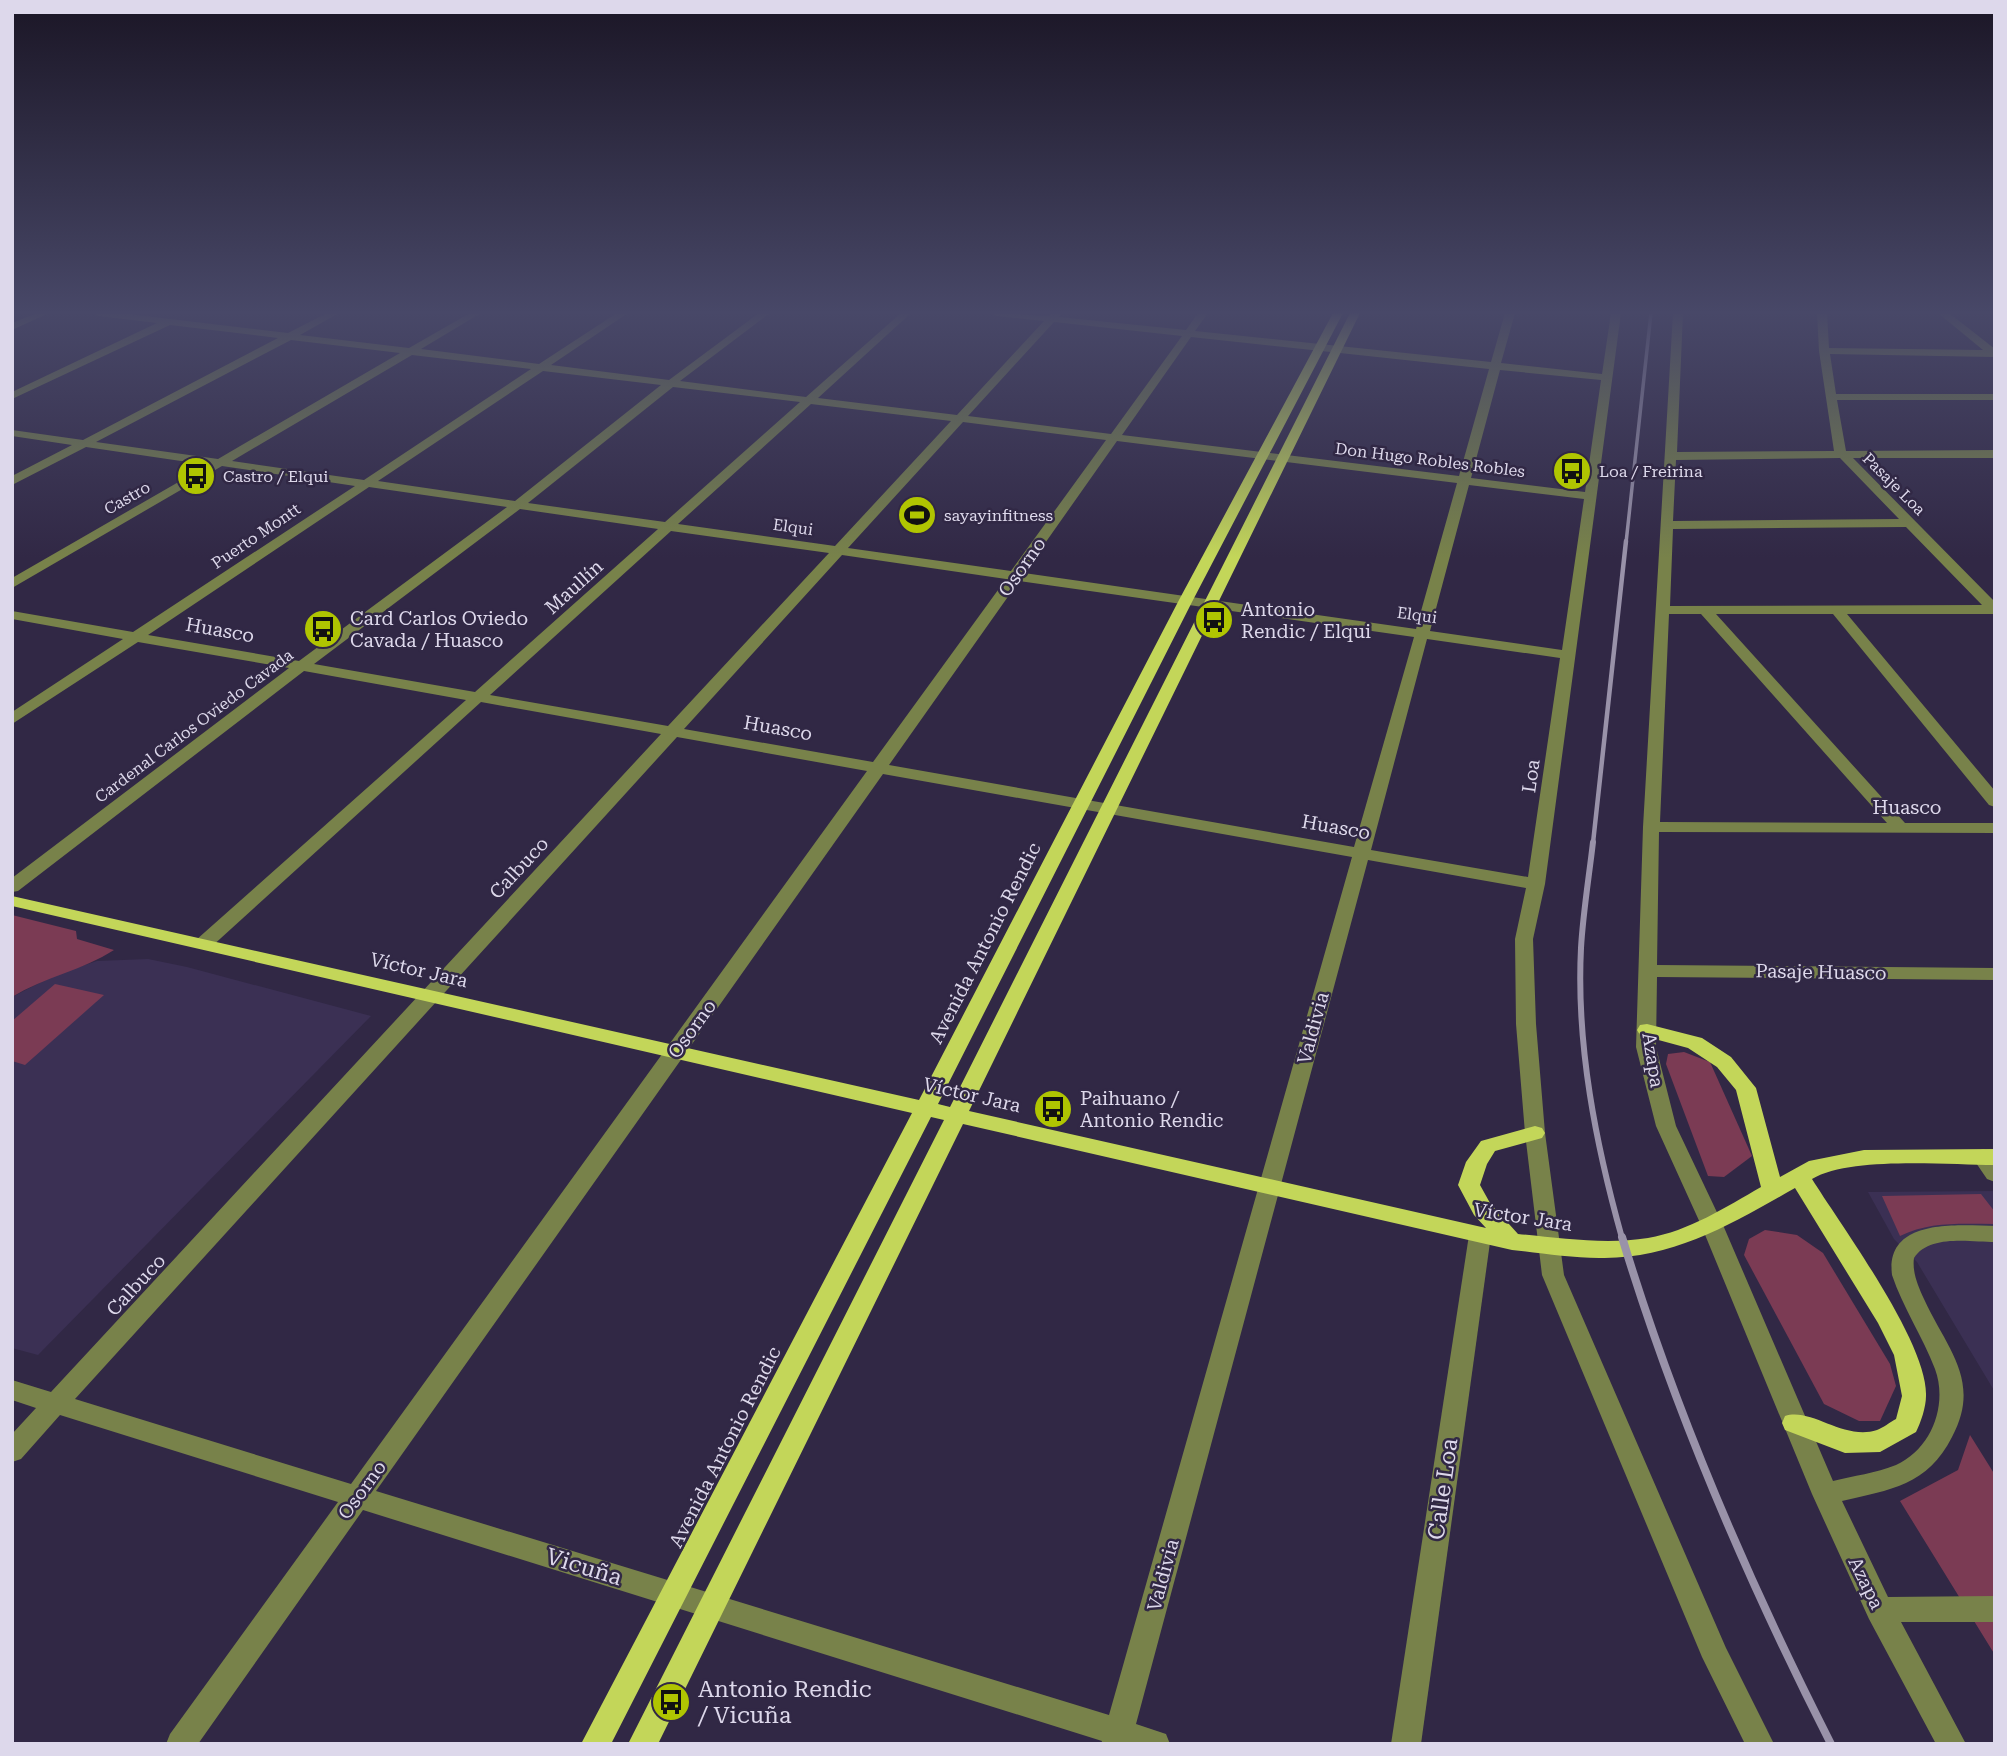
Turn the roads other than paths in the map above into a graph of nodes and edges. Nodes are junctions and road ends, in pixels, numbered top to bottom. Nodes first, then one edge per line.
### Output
1 (177, 395) edge
2 (335, 395) edge
3 (499, 395) edge
4 (656, 395) edge
5 (769, 395) edge
6 (817, 395) edge
7 (981, 395) edge
8 (1144, 395) edge
9 (1300, 395) edge
10 (1309, 395) edge
11 (1488, 395) edge
12 (1605, 395) edge
13 (1675, 395) edge
14 (1831, 397) joint
15 (1995, 397) edge
16 (811, 400) junction
17 (960, 418) junction
18 (12, 433) edge
19 (1114, 437) junction
20 (85, 443) junction
21 (1995, 454) edge
22 (1843, 455) junction
23 (1263, 456) junction
24 (1672, 456) junction
25 (1283, 458) junction
26 (218, 463) junction
27 (1464, 480) junction
28 (12, 481) edge
29 (366, 484) junction
30 (1590, 496) junction
31 (518, 505) junction
32 (1910, 523) junction
33 (1668, 525) junction
34 (669, 527) junction
35 (839, 551) junction
36 (1016, 576) junction
37 (12, 584) edge
38 (1186, 600) junction
39 (1211, 604) junction
40 (1994, 609) edge
41 (1662, 610) junction
42 (1705, 610) junction
43 (1837, 610) junction
44 (12, 615) edge
45 (1422, 634) junction
46 (136, 637) junction
47 (1569, 654) junction
48 (301, 666) junction
49 (479, 697) junction
50 (12, 719) edge
51 (673, 731) junction
52 (879, 768) junction
53 (1995, 802) edge
54 (1082, 803) junction
55 (1109, 808) junction
56 (1651, 827) junction
57 (1901, 828) junction
58 (1995, 828) edge
59 (1362, 853) junction
60 (1536, 884) junction
61 (12, 887) edge
62 (12, 901) edge
63 (203, 944) junction
64 (1648, 971) junction
65 (1995, 974) edge
66 (430, 996) junction
67 (1647, 1030) junction
68 (676, 1051) junction
69 (925, 1108) junction
70 (957, 1115) junction
71 (1535, 1133) junction
72 (1991, 1163) edge
73 (1798, 1176) junction
74 (1269, 1186) junction
75 (1773, 1190) junction
76 (1712, 1224) junction
77 (1995, 1234) edge
78 (1480, 1235) junction
79 (1512, 1242) junction
80 (1548, 1245) junction
81 (12, 1390) edge
82 (56, 1403) junction
83 (1794, 1423) junction
84 (12, 1451) edge
85 (1825, 1494) junction
86 (357, 1496) junction
87 (675, 1595) junction
88 (713, 1607) junction
89 (1995, 1609) edge
90 (1879, 1610) junction
91 (1117, 1738) edge
92 (180, 1744) edge
93 (596, 1744) edge
94 (642, 1744) edge
95 (1156, 1744) edge
96 (1406, 1744) edge
97 (1760, 1744) edge
98 (1952, 1744) edge

1 - 20 street
2 - 26 street, Castro
3 - 29 street, Puerto Montt
4 - 31 street, Cardenal Carlos Oviedo Cavada
5 - 16 street, Don Hugo Robles Robles
6 - 16 street, Maullín
7 - 17 street, Calbuco
8 - 19 street, Osorno
9 - 23 main road, Avenida Antonio Rendic
10 - 25 main road, Avenida Antonio Rendic
11 - 27 street, Valdivia
12 - 30 street, Loa
13 - 24 street, Azapa
14 - 15 street
14 - 22 street, Pasaje Loa
16 - 17 street, Don Hugo Robles Robles
16 - 34 street, Maullín
17 - 19 street, Don Hugo Robles Robles
17 - 35 street, Calbuco
18 - 20 street, Elqui
19 - 23 street, Don Hugo Robles Robles
19 - 36 street, Osorno
20 - 26 street, Elqui
20 - 28 street
21 - 22 street
22 - 24 street
22 - 32 street, Pasaje Loa
23 - 25 street, Don Hugo Robles Robles
23 - 38 main road, Avenida Antonio Rendic
24 - 33 street, Azapa
25 - 27 street, Don Hugo Robles Robles
25 - 39 main road, Avenida Antonio Rendic
26 - 29 street, Elqui
26 - 37 street, Castro
27 - 30 street, Don Hugo Robles Robles
27 - 45 street, Valdivia
29 - 31 street, Elqui
29 - 46 street, Puerto Montt
30 - 47 street, Loa
31 - 34 street, Elqui
31 - 48 street, Cardenal Carlos Oviedo Cavada
32 - 33 street
32 - 40 street, Pasaje Loa
33 - 41 street, Azapa
34 - 35 street, Elqui
34 - 49 street, Maullín
35 - 36 street, Elqui
35 - 51 street, Calbuco
36 - 38 street, Elqui
36 - 52 street, Osorno
38 - 39 street, Elqui
38 - 54 main road, Avenida Antonio Rendic
39 - 45 street, Elqui
39 - 55 main road, Avenida Antonio Rendic
40 - 43 street
41 - 42 street
41 - 56 street, Azapa
42 - 43 street
42 - 57 street
43 - 53 street
44 - 46 street, Huasco
45 - 47 street, Elqui
45 - 59 street, Valdivia
46 - 48 street, Huasco
46 - 50 street, Puerto Montt
47 - 60 street, Loa
48 - 49 street, Huasco
48 - 61 street, Cardenal Carlos Oviedo Cavada
49 - 51 street, Huasco
49 - 63 street, Maullín
51 - 52 street, Huasco
51 - 66 street, Calbuco
52 - 54 street, Huasco
52 - 68 street, Osorno
54 - 55 street, Huasco
54 - 69 main road, Avenida Antonio Rendic
55 - 59 street, Huasco
55 - 70 main road, Avenida Antonio Rendic
56 - 57 street, Huasco
56 - 64 street, Azapa
57 - 58 street, Huasco
59 - 60 street, Huasco
59 - 74 street, Valdivia
60 - 71 street, Loa
62 - 63 main road, Víctor Jara
63 - 66 main road, Víctor Jara
64 - 65 street, Pasaje Huasco
64 - 67 street, Azapa
66 - 68 main road, Víctor Jara
66 - 82 street, Calbuco
67 - 75 main road
67 - 76 street, Azapa
68 - 69 main road, Víctor Jara
68 - 86 street, Osorno
69 - 70 main road, Víctor Jara
69 - 87 main road, Avenida Antonio Rendic
70 - 74 main road, Víctor Jara
70 - 88 main road, Avenida Antonio Rendic
71 - 79 main road
71 - 80 street, Loa
72 - 73 main road, Víctor Jara
73 - 75 main road, Víctor Jara
73 - 83 main road
74 - 78 main road, Víctor Jara
74 - 91 street, Valdivia
75 - 76 main road, Víctor Jara
76 - 80 main road, Víctor Jara
76 - 83 street, Azapa
77 - 85 street
78 - 79 main road, Víctor Jara
78 - 96 street, Calle Loa
79 - 80 main road, Víctor Jara
80 - 97 street
81 - 82 street, Vicuña
82 - 84 street, Calbuco
82 - 86 street, Vicuña
83 - 85 street, Azapa
85 - 90 street, Azapa
86 - 87 street, Vicuña
86 - 92 street, Osorno
87 - 88 street, Vicuña
87 - 93 main road, Avenida Antonio Rendic
88 - 91 street, Vicuña
88 - 94 main road, Avenida Antonio Rendic
89 - 90 street
90 - 98 street, Azapa
91 - 95 street, Vicuña

